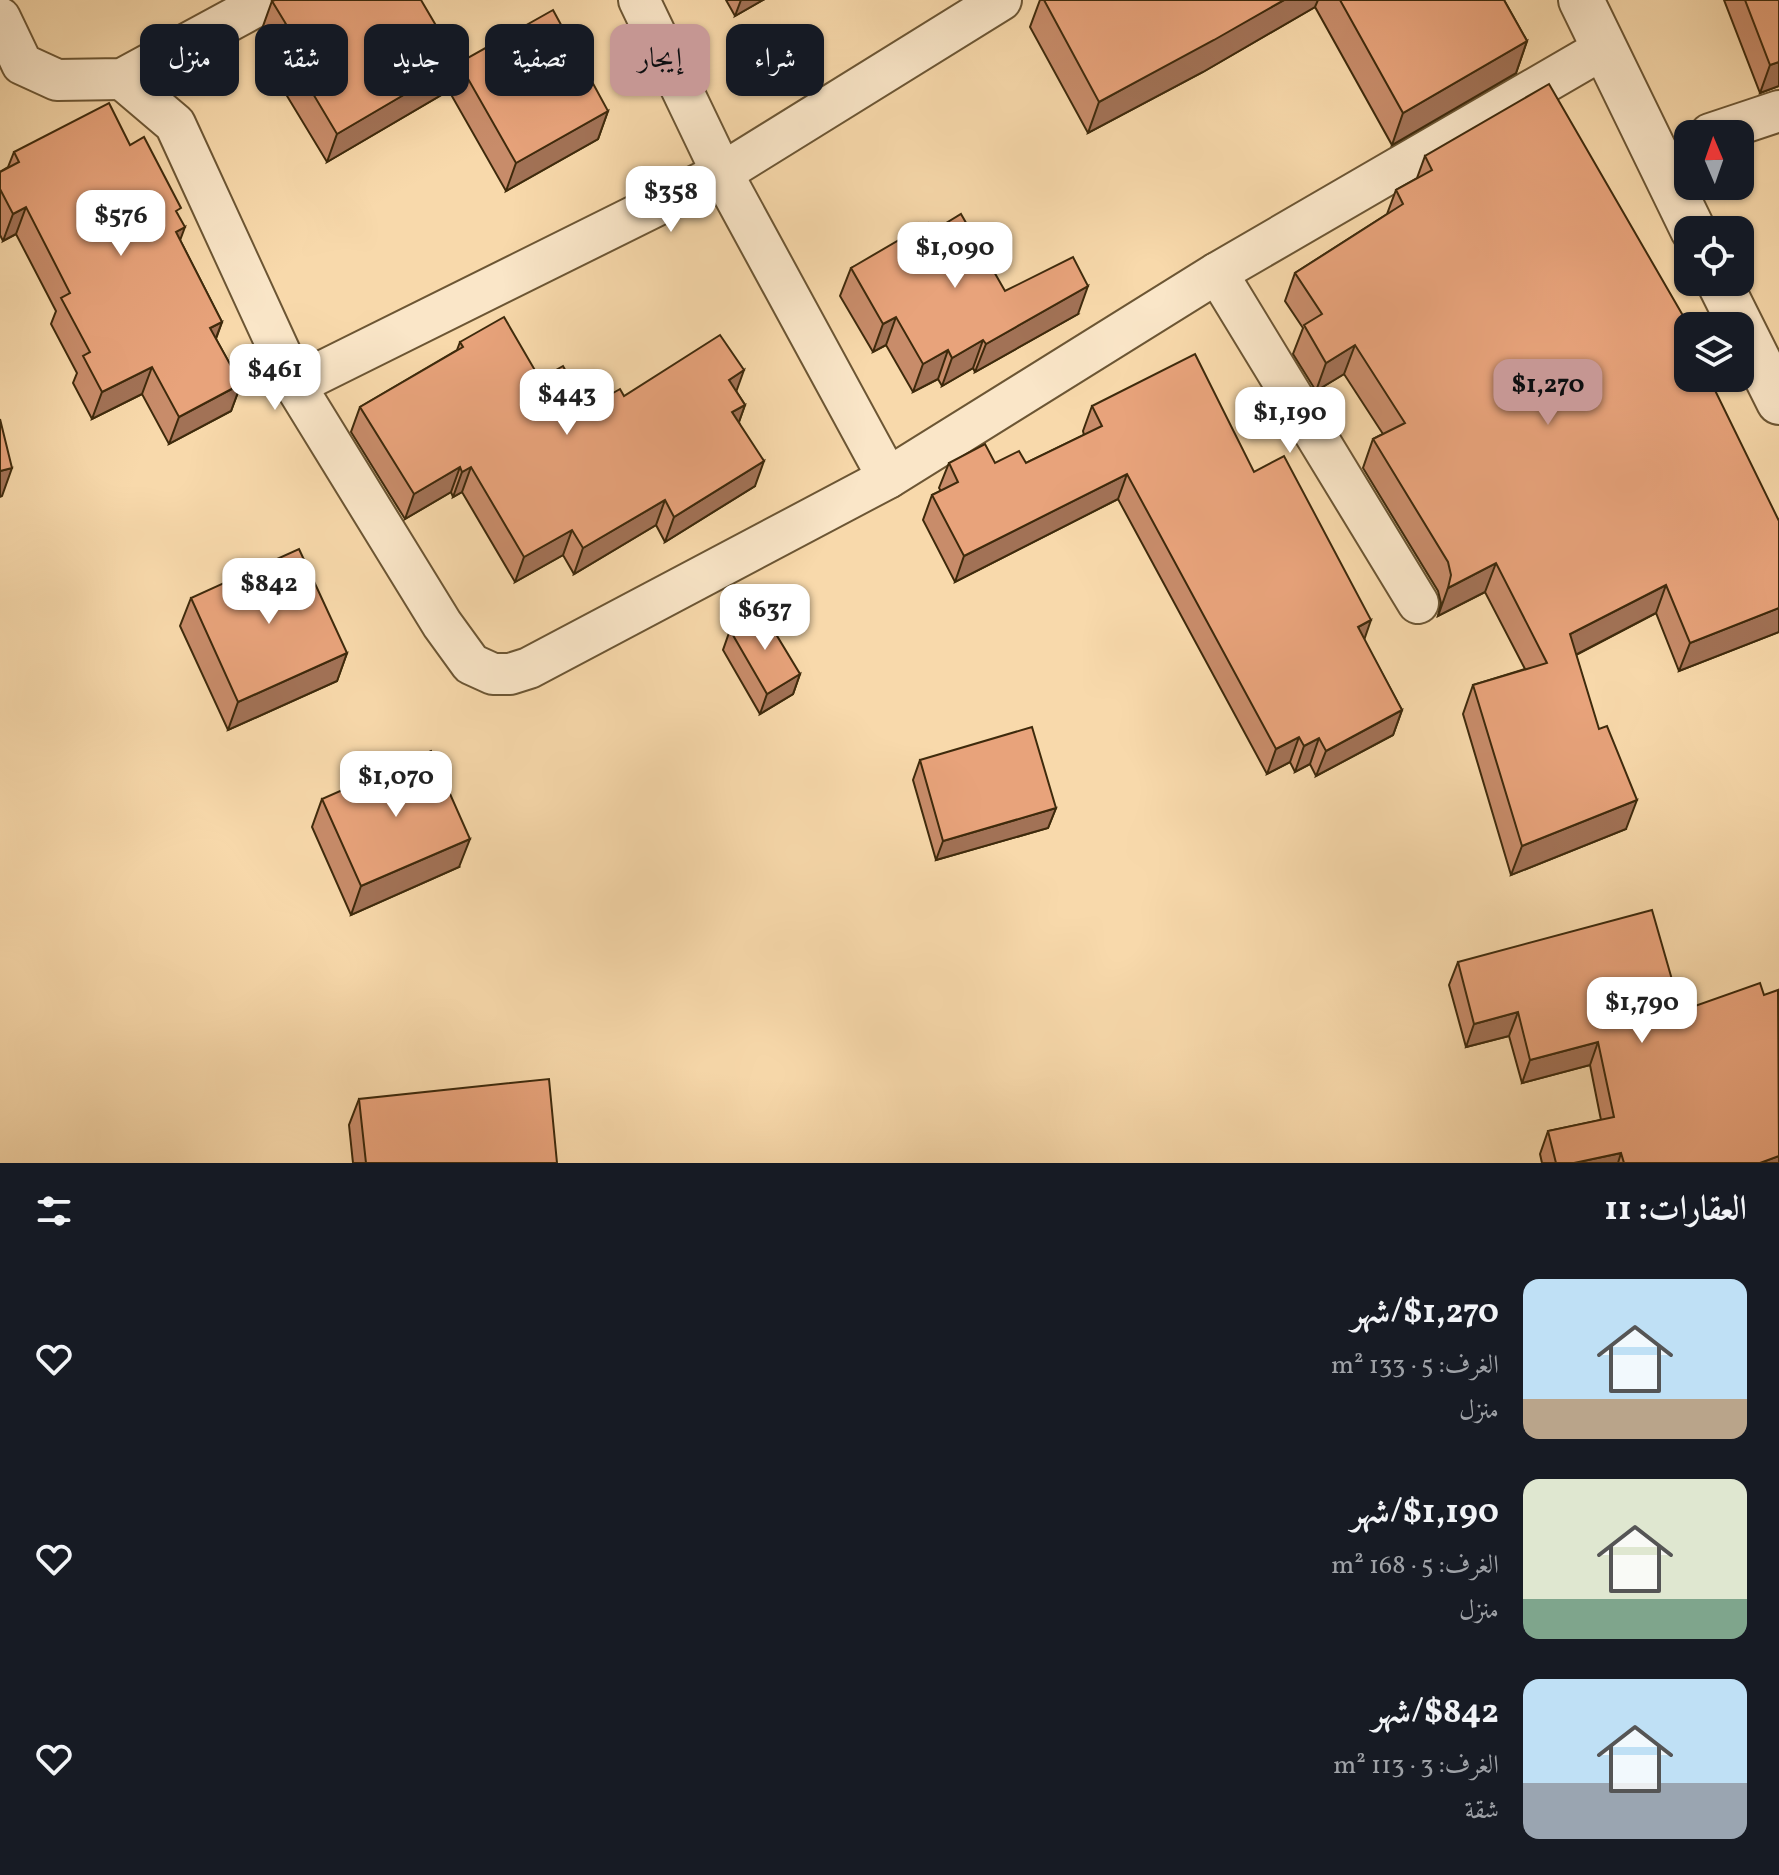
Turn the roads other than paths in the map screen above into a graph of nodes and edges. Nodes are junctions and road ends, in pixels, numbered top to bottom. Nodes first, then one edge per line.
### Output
1 (268, 0) edge
2 (639, 0) edge
3 (1001, 0) edge
4 (1581, 0) edge
5 (0, 18) edge
6 (1603, 49) junction
7 (122, 79) junction
8 (1779, 111) edge
9 (1752, 120) edge
10 (1671, 147) edge
11 (722, 173) junction
12 (1689, 216) edge
13 (1217, 273) junction
14 (1726, 296) edge
15 (295, 385) junction
16 (1776, 391) edge
17 (888, 478) junction
18 (1418, 603) dead end

1 - 7 street
2 - 11 street
3 - 11 street
4 - 6 street
5 - 7 street
6 - 10 street
6 - 13 street
7 - 15 street
8 - 9 street
10 - 12 street
11 - 15 street
11 - 17 street
13 - 17 street
13 - 18 street
14 - 16 street
15 - 17 street

